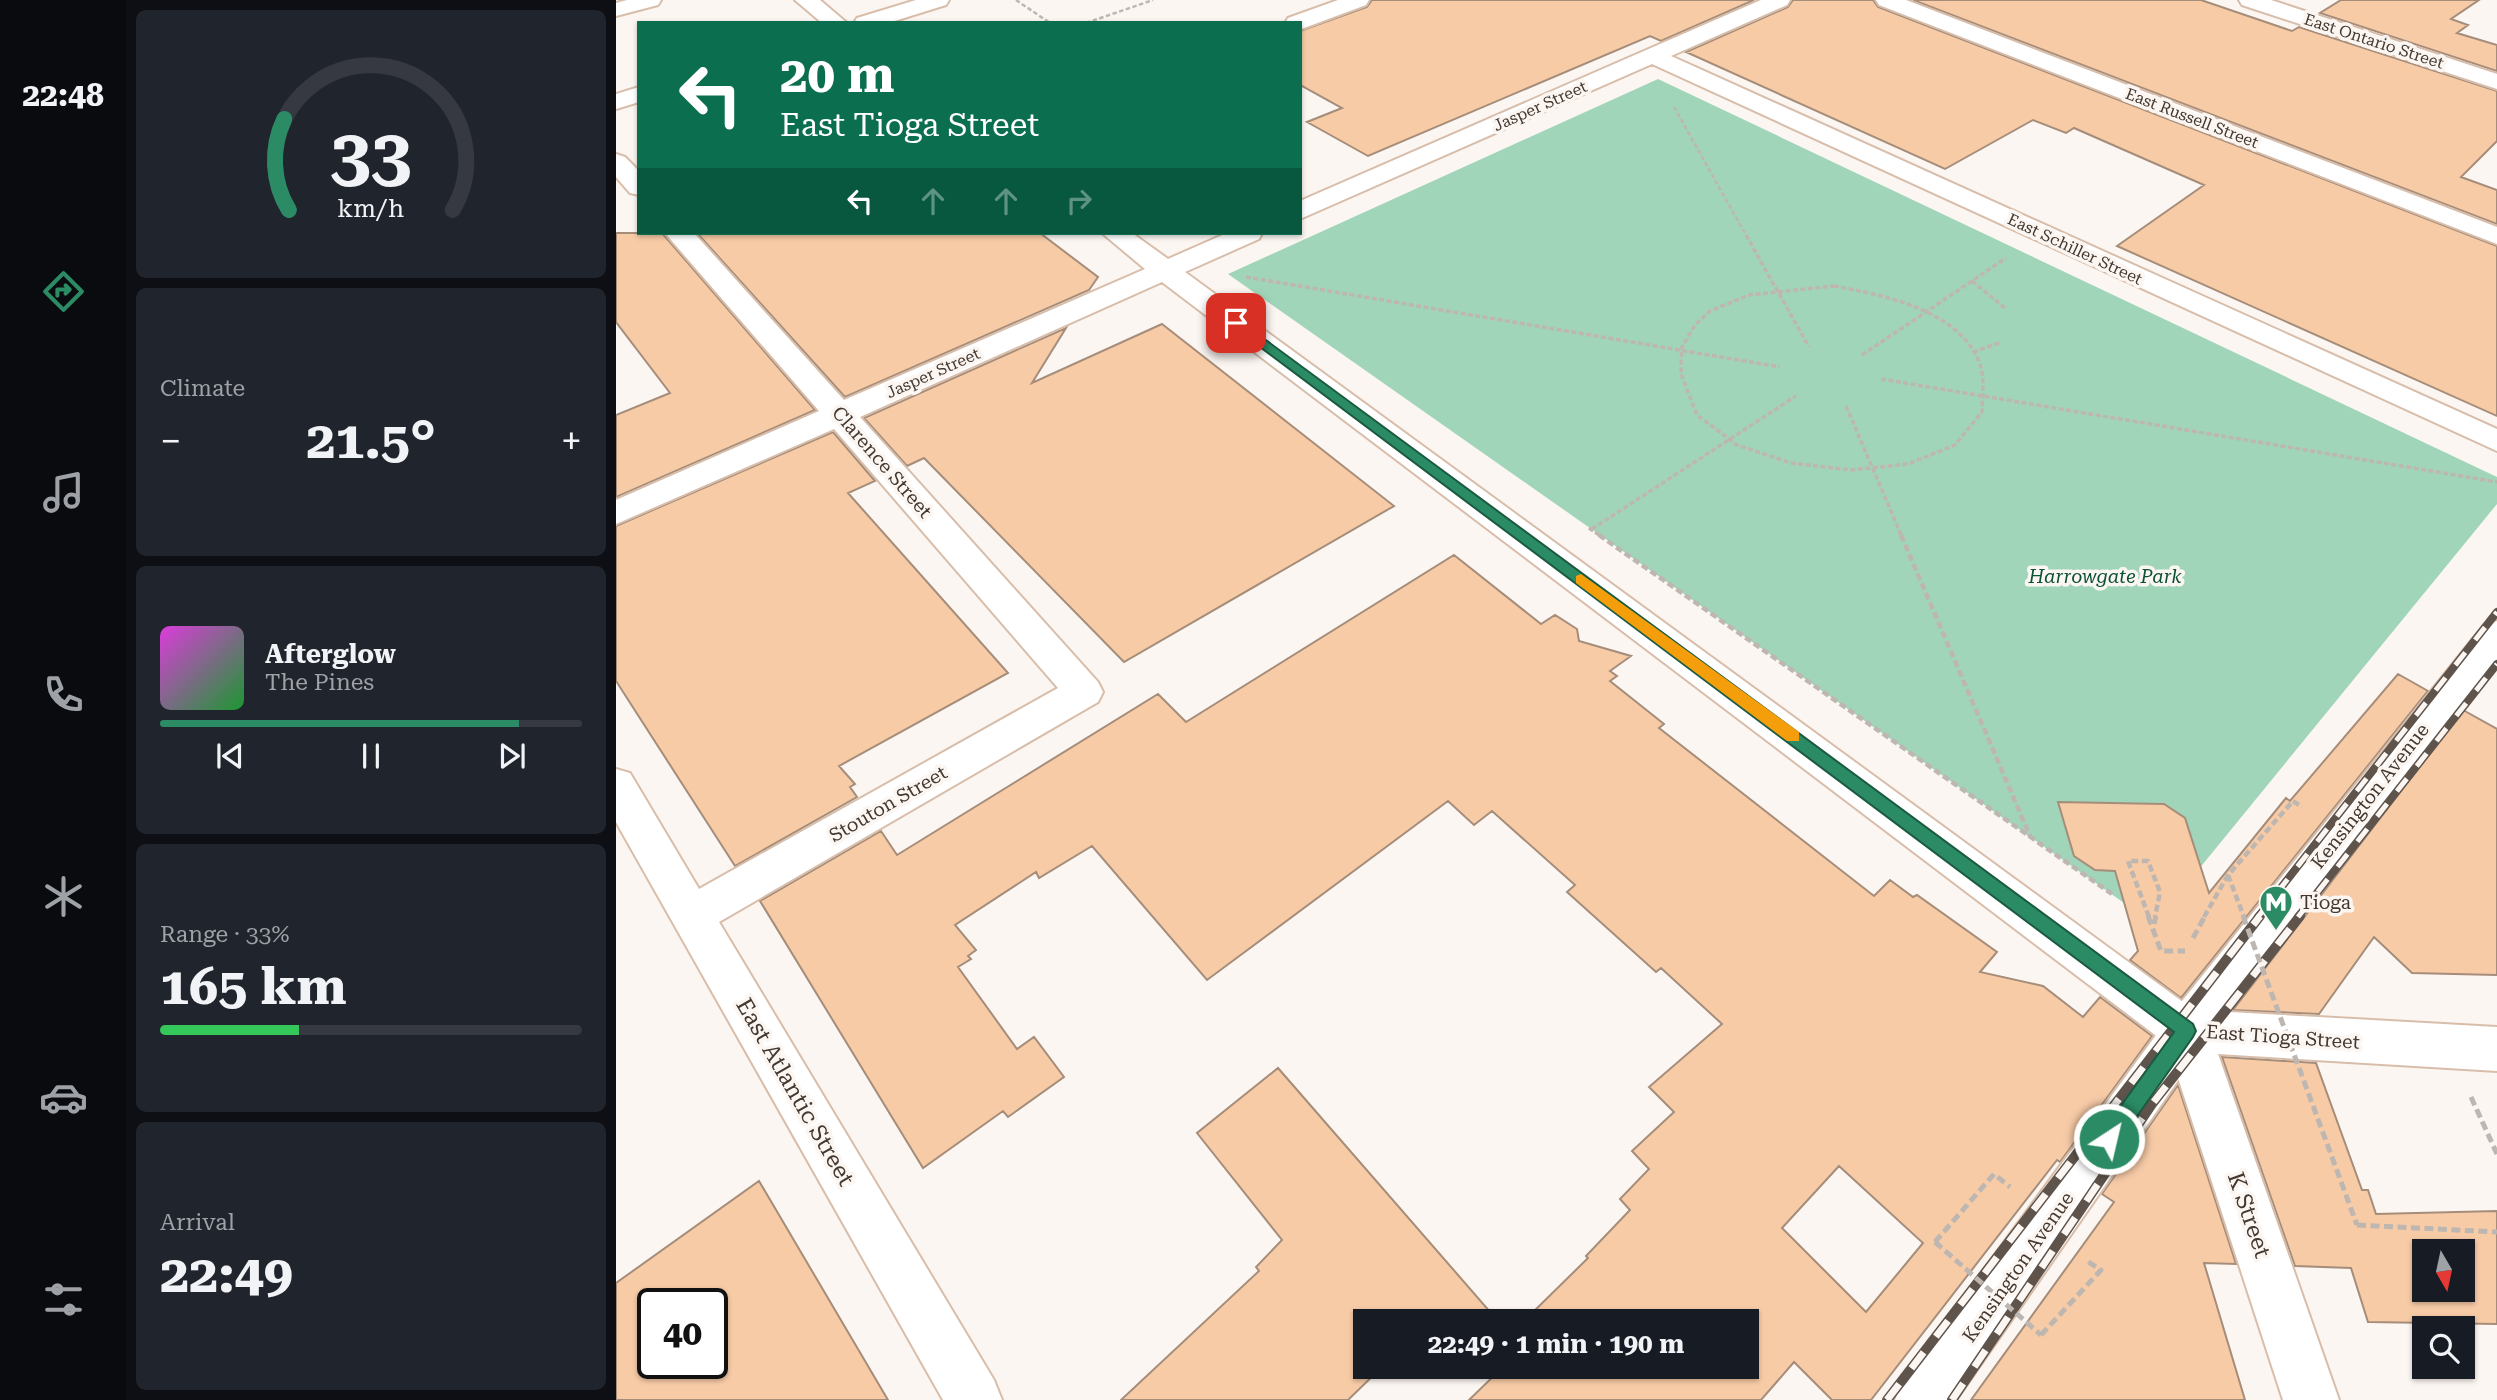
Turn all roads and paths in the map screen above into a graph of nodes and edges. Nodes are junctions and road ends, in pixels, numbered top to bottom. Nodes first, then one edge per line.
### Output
1 (650, 0) edge
2 (806, 0) edge
3 (938, 0) edge
4 (1016, 0) edge
5 (1153, 0) edge
6 (1358, 0) edge
7 (1779, 0) edge
8 (1887, 0) edge
9 (2250, 0) edge
10 (616, 9) edge
11 (833, 21) edge
12 (871, 21) edge
13 (1047, 21) edge
14 (1092, 21) edge
15 (1301, 21) edge
16 (1652, 56) junction
17 (2497, 82) edge
18 (637, 95) edge
19 (616, 102) edge
20 (1671, 102) dead end
21 (616, 162) edge
22 (637, 185) edge
23 (1302, 210) edge
24 (681, 235) edge
25 (1118, 235) edge
26 (1245, 235) edge
27 (2497, 236) edge
28 (2010, 256) dead end
29 (1164, 270) junction
30 (1241, 277) dead end
31 (1972, 281) junction
32 (1777, 289) junction
33 (2005, 308) dead end
34 (1924, 312) junction
35 (1998, 344) dead end
36 (1809, 347) dead end
37 (1681, 350) junction
38 (1973, 352) junction
39 (1862, 355) dead end
40 (1780, 367) dead end
41 (1881, 379) dead end
42 (1797, 396) dead end
43 (1985, 396) junction
44 (1846, 406) dead end
45 (840, 414) junction
46 (1731, 439) junction
47 (2497, 441) edge
48 (1875, 470) junction
49 (2497, 482) edge
50 (616, 513) edge
51 (1580, 522) dead end
52 (1591, 530) junction
53 (2497, 635) edge
54 (1084, 692) joint
55 (616, 785) edge
56 (2293, 801) dead end
57 (2031, 838) junction
58 (2228, 875) junction
59 (2112, 894) dead end
60 (692, 915) junction
61 (2154, 924) dead end
62 (2186, 1031) junction
63 (2497, 1049) edge
64 (2018, 1194) dead end
65 (2497, 1232) edge
66 (2101, 1270) dead end
67 (974, 1400) edge
68 (1923, 1400) edge
69 (2311, 1400) edge

1 - 10 street
2 - 11 street
3 - 12 street
4 - 13 path
5 - 14 path
6 - 15 street
7 - 16 street, Jasper Street
8 - 27 street, East Russell Street
9 - 17 street, East Ontario Street
16 - 23 street, Jasper Street
16 - 47 street, East Schiller Street
18 - 19 street
20 - 32 path
21 - 22 street
24 - 45 street, Clarence Street
25 - 29 street, East Tioga Street
26 - 29 street, Jasper Street
28 - 31 path
29 - 45 street, Jasper Street
29 - 62 street, East Tioga Street
30 - 37 path
31 - 33 path
31 - 34 path
32 - 34 path
32 - 36 path
32 - 37 path
34 - 38 path
34 - 39 path
35 - 38 path
37 - 40 path
37 - 46 path
38 - 43 path
41 - 43 path
42 - 46 path
43 - 48 path
43 - 49 path
44 - 48 path
45 - 50 street, Jasper Street
45 - 54 street, Clarence Street
46 - 48 path
46 - 52 path
48 - 57 path
51 - 52 path
52 - 57 path
53 - 62 street, Kensington Avenue
54 - 60 street, Stouton Street
55 - 60 street, East Atlantic Street
56 - 58 path
57 - 59 path
58 - 61 path
58 - 65 path, bridge
60 - 67 street, East Atlantic Street
62 - 63 street, East Tioga Street
62 - 68 street, Kensington Avenue
62 - 69 street, K Street
64 - 66 path, bridge

